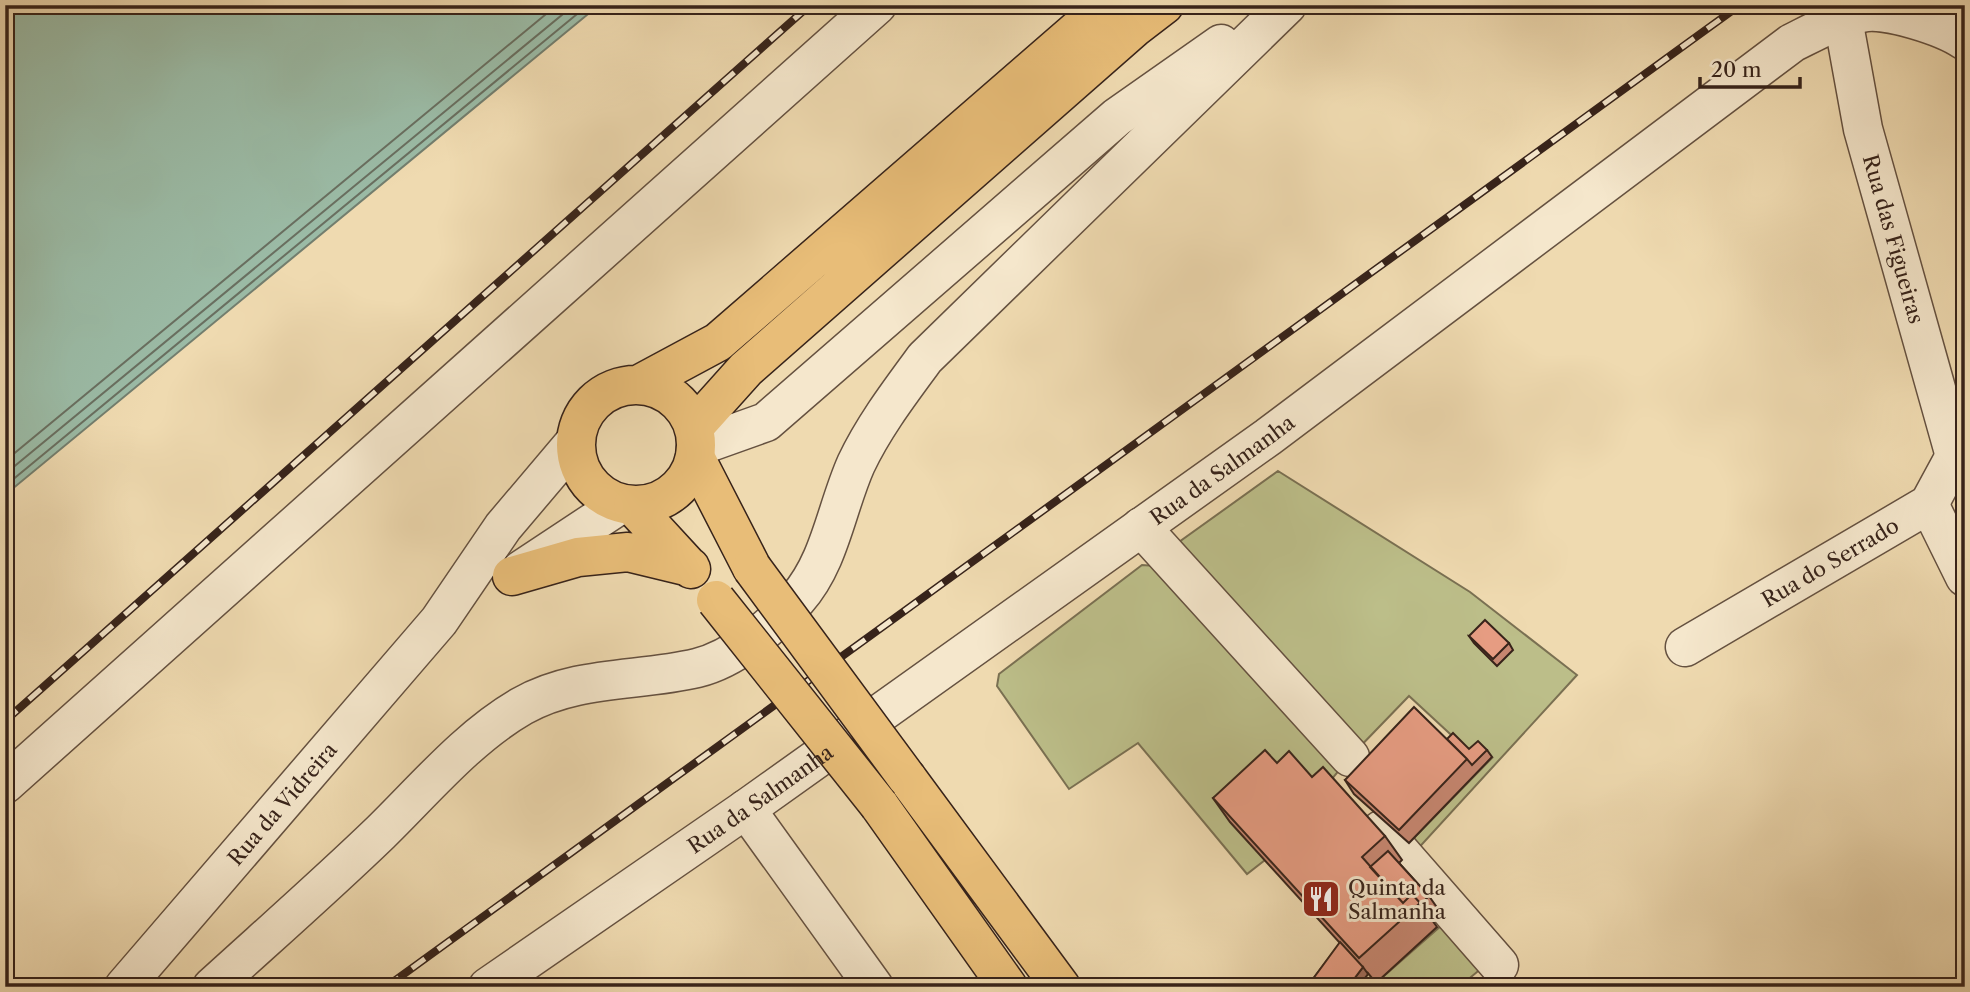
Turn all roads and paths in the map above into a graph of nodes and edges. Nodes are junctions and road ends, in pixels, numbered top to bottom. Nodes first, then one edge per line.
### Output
1 (877, 5) edge
2 (1106, 5) edge
3 (1164, 5) edge
4 (1276, 5) edge
5 (1287, 5) edge
6 (1843, 19) junction
7 (1965, 41) edge
8 (638, 385) junction
9 (575, 442) junction
10 (695, 444) junction
11 (1960, 453) edge
12 (1929, 504) junction
13 (627, 505) junction
14 (1141, 527) junction
15 (690, 568) junction
16 (512, 576) junction
17 (1965, 577) edge
18 (439, 621) junction
19 (1685, 647) dead end
20 (1350, 757) dead end
21 (5, 784) edge
22 (746, 809) junction
23 (1381, 830) edge
24 (1499, 965) dead end
25 (124, 987) edge
26 (212, 987) edge
27 (488, 987) edge
28 (874, 987) edge
29 (1007, 987) edge
30 (1061, 987) edge

1 - 21 street
2 - 8 main road
3 - 10 main road
4 - 10 street
5 - 26 street
6 - 7 street, Rua da Salmanha
6 - 11 street, Rua das Figueiras
6 - 14 street, Rua da Salmanha
8 - 9 main road
8 - 10 main road
9 - 13 main road
9 - 18 street
10 - 13 main road
10 - 30 main road, bridge
11 - 12 street
12 - 17 street
12 - 19 street, Rua do Serrado
13 - 15 main road
13 - 16 street
14 - 20 street
14 - 22 street, Rua da Salmanha
15 - 16 main road
15 - 29 main road, bridge
16 - 18 street
18 - 25 street, Rua da Vidreira
22 - 27 street, Rua da Salmanha
22 - 28 street
23 - 24 street

